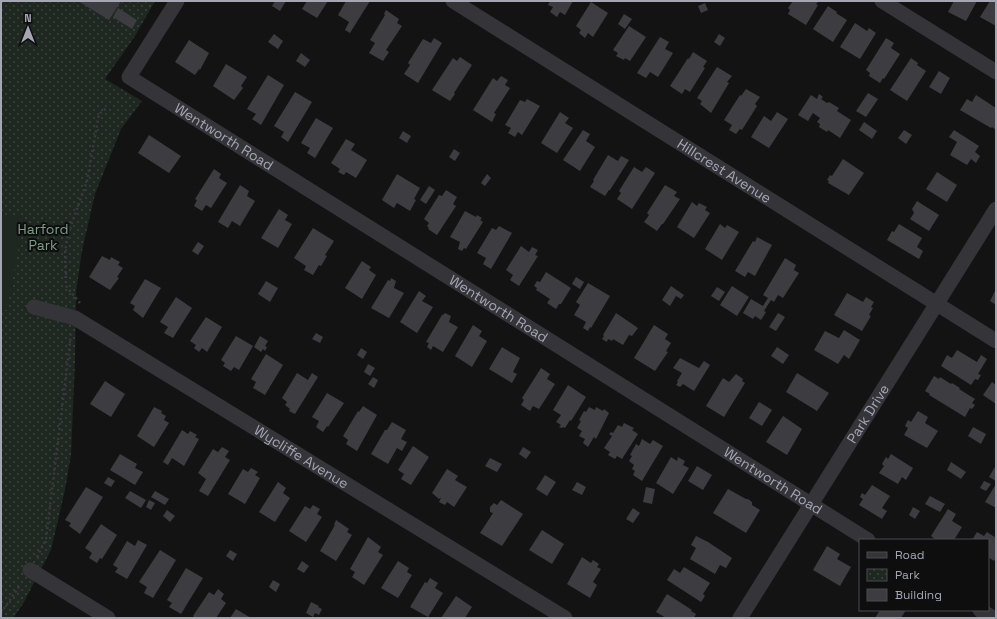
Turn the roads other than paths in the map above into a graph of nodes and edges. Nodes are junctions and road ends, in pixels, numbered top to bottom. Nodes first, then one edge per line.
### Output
1 (177, 1) edge
2 (453, 1) edge
3 (882, 1) edge
4 (996, 72) edge
5 (996, 209) edge
6 (937, 303) junction
7 (34, 307) dead end
8 (996, 340) edge
9 (811, 504) junction
10 (866, 539) edge
11 (30, 570) road end
12 (982, 611) edge
13 (108, 618) edge
14 (565, 618) edge
15 (740, 618) edge
16 (993, 618) edge

1 - 9 street, Wentworth Road
2 - 6 street, Hillcrest Avenue
3 - 4 street
5 - 6 street, Park Drive
6 - 8 street, Hillcrest Avenue
6 - 9 street, Park Drive
7 - 14 street, Wycliffe Avenue
9 - 10 street, Wentworth Road
9 - 15 street, Park Drive
11 - 13 street
12 - 16 street

